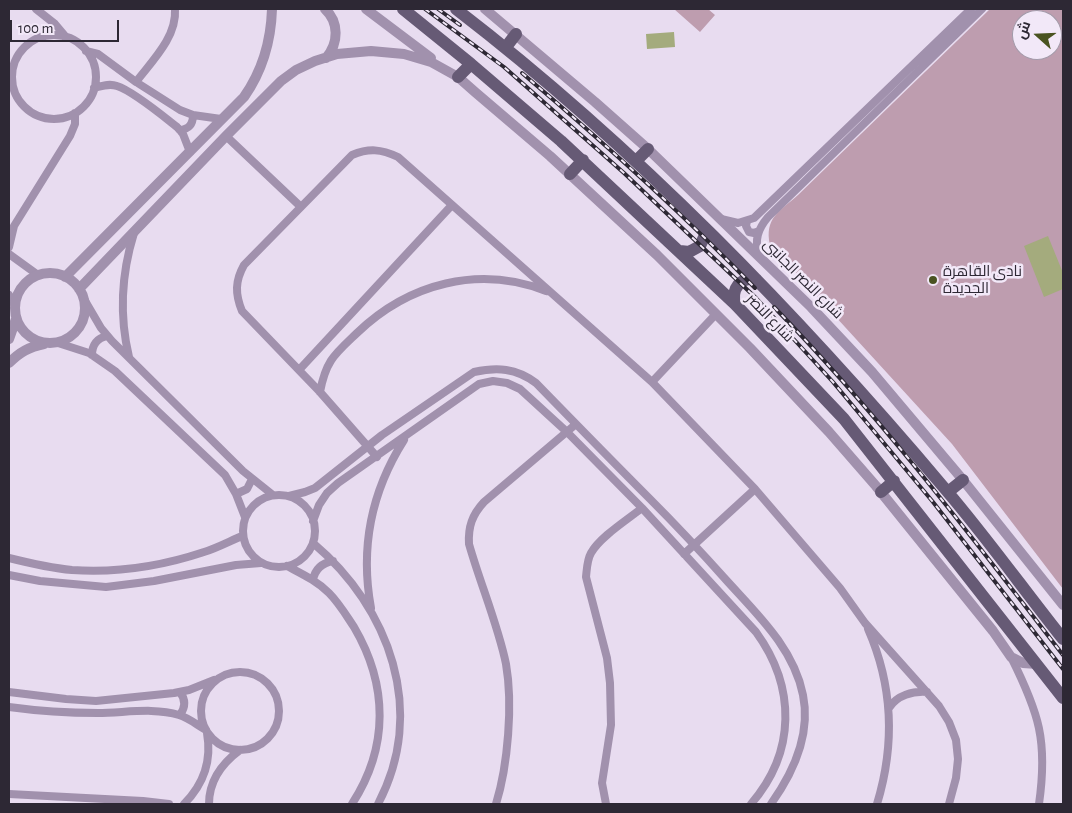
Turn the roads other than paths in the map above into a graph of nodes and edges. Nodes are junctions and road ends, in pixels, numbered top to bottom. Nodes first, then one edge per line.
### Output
1 (36, 9) edge
2 (175, 9) edge
3 (272, 9) edge
4 (280, 9) edge
5 (325, 9) edge
6 (366, 9) edge
7 (403, 9) edge
8 (456, 9) edge
9 (484, 9) edge
10 (971, 9) edge
11 (982, 9) edge
12 (271, 21) junction
13 (516, 34) junction
14 (66, 37) junction
15 (506, 47) junction
16 (86, 51) junction
17 (326, 58) junction
18 (471, 64) junction
19 (9, 68) edge
20 (444, 68) junction
21 (458, 78) junction
22 (12, 79) junction
23 (136, 82) junction
24 (94, 88) junction
25 (75, 113) junction
26 (193, 115) junction
27 (221, 120) junction
28 (180, 130) junction
29 (226, 136) junction
30 (648, 149) junction
31 (190, 152) junction
32 (582, 160) junction
33 (637, 160) junction
34 (570, 174) junction
35 (452, 205) junction
36 (301, 207) junction
37 (721, 219) junction
38 (747, 221) junction
39 (703, 226) junction
40 (759, 231) junction
41 (134, 233) junction
42 (9, 247) edge
43 (680, 251) junction
44 (9, 254) edge
45 (760, 257) junction
46 (38, 275) junction
47 (65, 276) junction
48 (756, 279) junction
49 (79, 289) junction
50 (553, 293) junction
51 (9, 295) edge
52 (84, 300) junction
53 (735, 304) junction
54 (14, 306) junction
55 (716, 314) junction
56 (16, 319) junction
57 (107, 336) junction
58 (9, 339) edge
59 (326, 340) junction
60 (58, 343) junction
61 (45, 344) junction
62 (338, 351) junction
63 (92, 355) junction
64 (129, 357) junction
65 (9, 363) edge
66 (299, 370) junction
67 (652, 382) junction
68 (320, 392) junction
69 (576, 424) junction
70 (567, 432) junction
71 (406, 437) junction
72 (367, 446) junction
73 (377, 457) junction
74 (252, 478) junction
75 (963, 480) junction
76 (894, 481) junction
77 (755, 489) junction
78 (881, 492) junction
79 (948, 492) junction
80 (236, 494) junction
81 (273, 495) junction
82 (289, 496) junction
83 (642, 508) junction
84 (245, 517) junction
85 (313, 521) junction
86 (242, 536) junction
87 (313, 543) junction
88 (694, 544) junction
89 (684, 554) junction
90 (9, 558) edge
91 (333, 561) junction
92 (261, 563) junction
93 (287, 566) junction
94 (9, 575) edge
95 (313, 580) junction
96 (1063, 605) edge
97 (371, 613) junction
98 (865, 623) junction
99 (1063, 639) edge
100 (1011, 657) junction
101 (1037, 664) junction
102 (220, 678) junction
103 (9, 692) edge
104 (180, 692) junction
105 (928, 692) junction
106 (1063, 698) edge
107 (9, 706) edge
108 (889, 708) junction
109 (180, 715) junction
110 (207, 732) junction
111 (240, 750) junction
112 (9, 794) edge
113 (169, 804) edge
114 (184, 804) edge
115 (208, 804) edge
116 (352, 804) edge
117 (378, 804) edge
118 (496, 804) edge
119 (606, 804) edge
120 (750, 804) edge
121 (771, 804) edge
122 (877, 804) edge
123 (949, 804) edge
124 (1039, 804) edge

1 - 14 street
2 - 23 street
3 - 12 street
4 - 12 street
5 - 17 street
6 - 20 street
7 - 18 main road, شارع النصر
8 - 15 main road, شارع النصر
9 - 13 street, شارع النصر الجانبى
10 - 38 street
11 - 40 street
12 - 27 street
13 - 15 main road
13 - 30 street, شارع النصر الجانبى
14 - 16 street
14 - 22 street
15 - 33 main road, شارع النصر
16 - 23 street
16 - 24 street
17 - 20 street
17 - 29 street
18 - 21 main road
18 - 32 main road, شارع النصر
19 - 22 street
20 - 21 street
21 - 34 street
22 - 25 street
23 - 26 street
24 - 25 street
24 - 28 street
25 - 42 street
26 - 27 street
26 - 28 street
27 - 31 street
28 - 31 street
29 - 36 street
29 - 41 street
30 - 33 main road
30 - 37 street, شارع النصر الجانبى
31 - 47 street
32 - 34 main road
32 - 43 main road, شارع النصر
33 - 39 main road, شارع النصر
34 - 55 street
35 - 36 street
35 - 50 street
35 - 59 street
36 - 66 street
37 - 38 street
37 - 45 street, شارع النصر الجانبى
38 - 40 street
39 - 43 main road
39 - 48 main road, شارع النصر
40 - 45 street
41 - 49 street
41 - 64 street
43 - 53 main road, شارع النصر
44 - 46 street
45 - 75 street, شارع النصر الجانبى
46 - 47 street
46 - 54 street
47 - 49 street
48 - 53 main road
48 - 79 main road, شارع النصر
49 - 52 street
50 - 62 street
50 - 67 street
51 - 54 street
52 - 57 street
52 - 60 street
53 - 76 main road, شارع النصر
54 - 56 street
55 - 67 street
55 - 78 street
56 - 58 street
56 - 61 street
57 - 63 street
57 - 64 street
59 - 62 street
59 - 66 street
60 - 61 street
60 - 63 street
61 - 65 street
62 - 68 street
63 - 80 street
64 - 74 street
66 - 68 street
67 - 77 street
68 - 72 street
69 - 70 street
69 - 72 street
69 - 88 street
70 - 71 street
70 - 83 street
70 - 118 street
71 - 73 street
71 - 97 street
72 - 73 street
72 - 82 street
73 - 85 street
74 - 80 street
74 - 81 street
75 - 79 main road
75 - 96 street, شارع النصر الجانبى
76 - 78 main road
76 - 101 main road, شارع النصر
77 - 88 street
77 - 98 street
78 - 100 street
79 - 99 main road, شارع النصر
80 - 84 street
81 - 82 street
81 - 84 street
82 - 85 street
83 - 89 street
83 - 119 street
84 - 86 street
85 - 87 street
86 - 90 street
86 - 92 street
87 - 91 street
87 - 93 street
88 - 89 street
88 - 121 street
89 - 120 street
91 - 95 street
91 - 97 street
92 - 93 street
92 - 94 street
93 - 95 street
95 - 116 street
97 - 117 street
98 - 105 street
98 - 108 street
100 - 101 street
100 - 124 street
101 - 106 main road, شارع النصر
102 - 104 street
102 - 110 street
102 - 111 street
103 - 104 street
104 - 109 street
105 - 108 street
105 - 123 street
107 - 109 street
108 - 122 street
109 - 110 street
110 - 111 street
110 - 114 street
111 - 115 street
112 - 113 street

